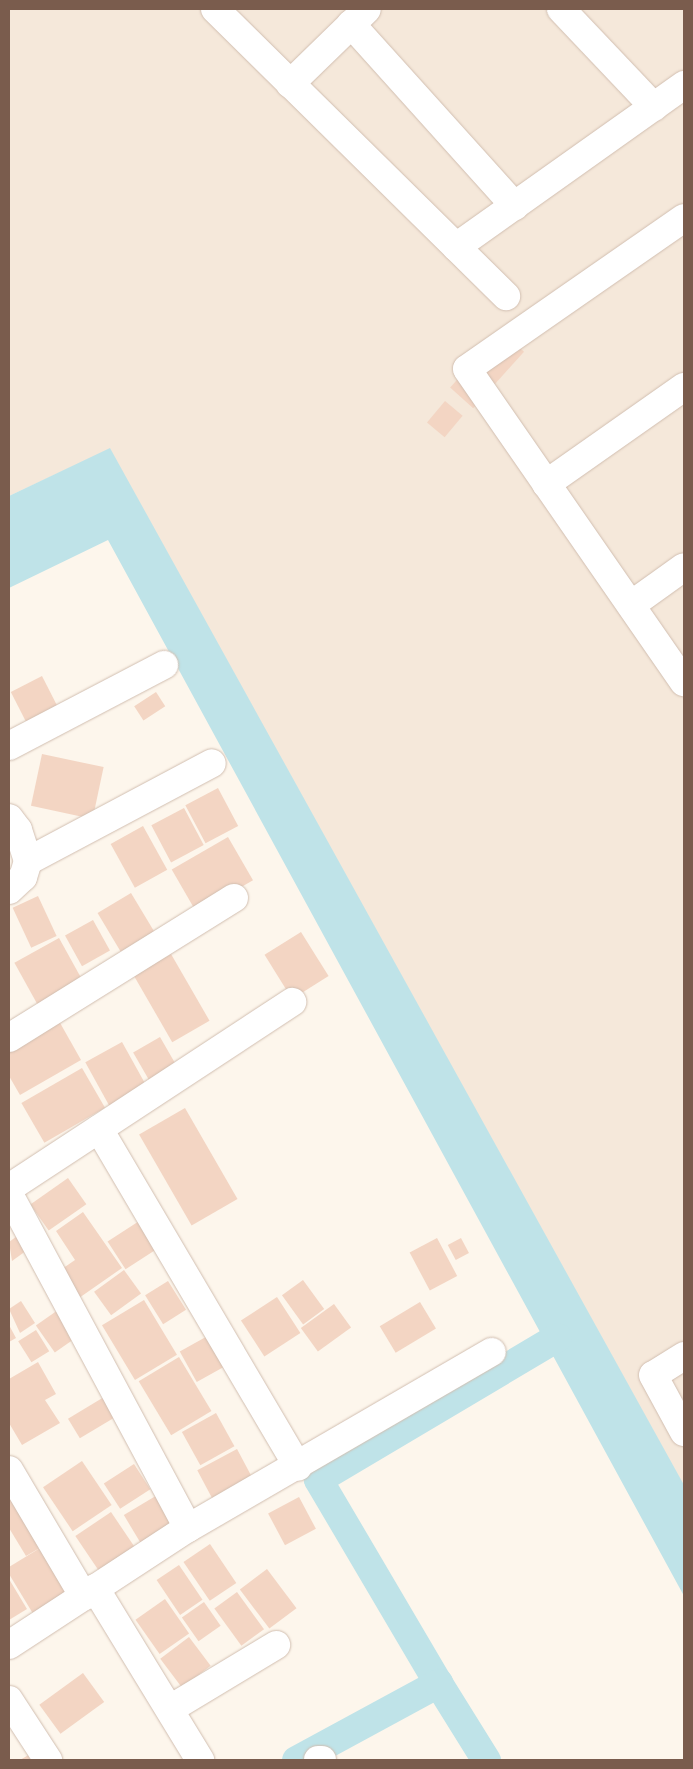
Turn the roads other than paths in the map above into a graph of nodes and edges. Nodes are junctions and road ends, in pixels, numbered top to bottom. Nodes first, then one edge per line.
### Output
1 (215, 9) edge
2 (561, 9) edge
3 (359, 17) edge
4 (290, 84) junction
5 (684, 85) edge
6 (654, 106) junction
7 (515, 206) junction
8 (684, 218) edge
9 (456, 247) junction
10 (506, 296) dead end
11 (684, 387) edge
12 (546, 484) junction
13 (684, 567) edge
14 (630, 605) junction
15 (164, 665) dead end
16 (684, 682) edge
17 (9, 746) edge
18 (212, 763) dead end
19 (9, 818) edge
20 (28, 861) junction
21 (9, 890) edge
22 (234, 898) dead end
23 (292, 1002) dead end
24 (9, 1038) edge
25 (99, 1129) junction
26 (9, 1188) edge
27 (9, 1194) edge
28 (492, 1352) dead end
29 (684, 1356) edge
30 (684, 1432) edge
31 (298, 1466) junction
32 (9, 1470) edge
33 (188, 1528) junction
34 (90, 1592) junction
35 (9, 1645) edge
36 (276, 1646) dead end
37 (9, 1700) edge
38 (170, 1709) junction
39 (48, 1760) edge
40 (200, 1760) edge
41 (318, 1760) edge
42 (322, 1760) edge

1 - 4 street
2 - 6 street
3 - 4 street
3 - 7 street
4 - 9 street
5 - 6 street
6 - 7 street
7 - 9 street
8 - 12 street
9 - 10 street
11 - 12 street
12 - 14 street
13 - 14 street
14 - 16 street
15 - 17 street
18 - 20 street
19 - 20 street
20 - 21 street
22 - 24 street
23 - 25 street
25 - 26 street
25 - 31 street
27 - 33 street
28 - 31 street
29 - 30 street
31 - 33 street
32 - 34 street
33 - 34 street
34 - 35 street
34 - 38 street
36 - 38 street
37 - 39 street
38 - 40 street
41 - 42 street

